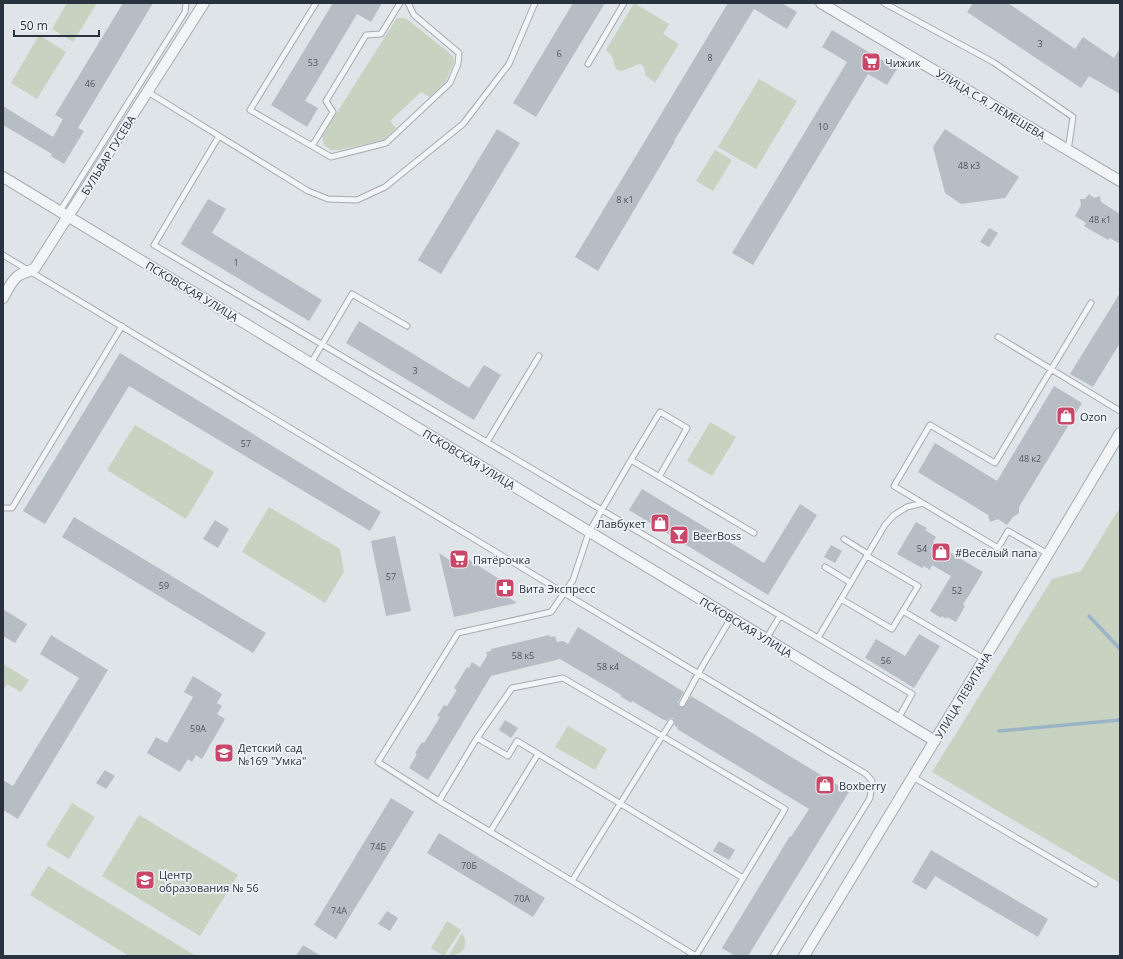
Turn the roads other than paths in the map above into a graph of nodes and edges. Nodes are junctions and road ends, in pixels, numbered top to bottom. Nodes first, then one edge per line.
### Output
1 (186, 3) edge
2 (204, 3) edge
3 (316, 3) edge
4 (400, 3) edge
5 (408, 3) edge
6 (535, 3) edge
7 (624, 3) edge
8 (821, 3) edge
9 (884, 3) edge
10 (588, 64) dead end
11 (148, 92) junction
12 (219, 136) junction
13 (312, 146) junction
14 (1066, 149) junction
15 (3, 177) edge
16 (1120, 181) edge
17 (64, 214) junction
18 (3, 254) edge
19 (31, 271) junction
20 (3, 298) edge
21 (1090, 303) dead end
22 (122, 326) junction
23 (407, 326) dead end
24 (998, 337) dead end
25 (322, 344) junction
26 (538, 356) dead end
27 (310, 363) junction
28 (1051, 369) junction
29 (1120, 411) edge
30 (1120, 432) edge
31 (487, 442) junction
32 (631, 460) junction
33 (659, 477) junction
34 (923, 503) junction
35 (3, 508) edge
36 (602, 510) junction
37 (589, 532) junction
38 (754, 533) dead end
39 (844, 539) dead end
40 (1048, 554) junction
41 (868, 555) junction
42 (825, 567) dead end
43 (851, 583) junction
44 (564, 593) junction
45 (841, 599) junction
46 (903, 611) junction
47 (780, 616) junction
48 (731, 618) junction
49 (818, 638) junction
50 (766, 639) junction
51 (984, 659) junction
52 (698, 674) junction
53 (682, 704) dead end
54 (898, 718) junction
55 (671, 722) dead end
56 (662, 736) junction
57 (478, 738) junction
58 (935, 741) junction
59 (538, 754) junction
60 (913, 777) junction
61 (439, 801) junction
62 (620, 804) junction
63 (490, 832) junction
64 (743, 878) junction
65 (572, 881) junction
66 (1095, 884) dead end
67 (696, 956) edge
68 (773, 956) edge
69 (804, 956) edge

1 - 17 lane
2 - 11 street, БУЛЬВАР ГУСЕВА
3 - 13 lane
4 - 13 lane
5 - 13 lane
6 - 12 lane
7 - 10 lane
8 - 14 street, УЛИЦА С.Я. ЛЕМЕШЕВА
9 - 14 lane
11 - 12 lane
11 - 17 street, БУЛЬВАР ГУСЕВА
12 - 25 lane
14 - 16 street, УЛИЦА С.Я. ЛЕМЕШЕВА
15 - 17 street, ПСКОВСКАЯ УЛИЦА
17 - 19 street, БУЛЬВАР ГУСЕВА
17 - 27 street, ПСКОВСКАЯ УЛИЦА
18 - 19 lane
19 - 20 street, БУЛЬВАР ГУСЕВА
19 - 22 lane
21 - 28 lane
22 - 35 lane
22 - 44 lane
23 - 25 lane
24 - 28 lane
25 - 27 lane
25 - 31 lane
26 - 31 lane
27 - 37 street, ПСКОВСКАЯ УЛИЦА
28 - 29 lane
28 - 34 lane
30 - 40 street, УЛИЦА ЛЕВИТАНА
31 - 36 lane
32 - 33 lane
32 - 33 lane
32 - 36 lane
33 - 38 lane
34 - 40 lane
34 - 41 lane
36 - 37 lane
36 - 47 lane
37 - 44 lane
37 - 48 street, ПСКОВСКАЯ УЛИЦА
39 - 41 lane
40 - 51 street, УЛИЦА ЛЕВИТАНА
41 - 43 lane
41 - 46 lane
42 - 43 lane
43 - 45 lane
44 - 52 lane
44 - 61 lane
45 - 46 lane
45 - 49 lane
46 - 51 lane
47 - 49 lane
47 - 50 lane
48 - 50 street, ПСКОВСКАЯ УЛИЦА
48 - 52 lane
49 - 54 lane
50 - 54 street, ПСКОВСКАЯ УЛИЦА
51 - 58 street, УЛИЦА ЛЕВИТАНА
52 - 53 lane
52 - 68 lane
54 - 58 street, ПСКОВСКАЯ УЛИЦА
55 - 56 lane
56 - 57 lane
56 - 62 lane
56 - 64 lane
57 - 59 lane
57 - 61 lane
58 - 60 street, УЛИЦА ЛЕВИТАНА
59 - 62 lane
59 - 63 lane
60 - 66 lane
60 - 69 street, УЛИЦА ЛЕВИТАНА
61 - 63 lane
62 - 64 lane
62 - 65 lane
63 - 65 lane
64 - 67 lane
65 - 67 lane

